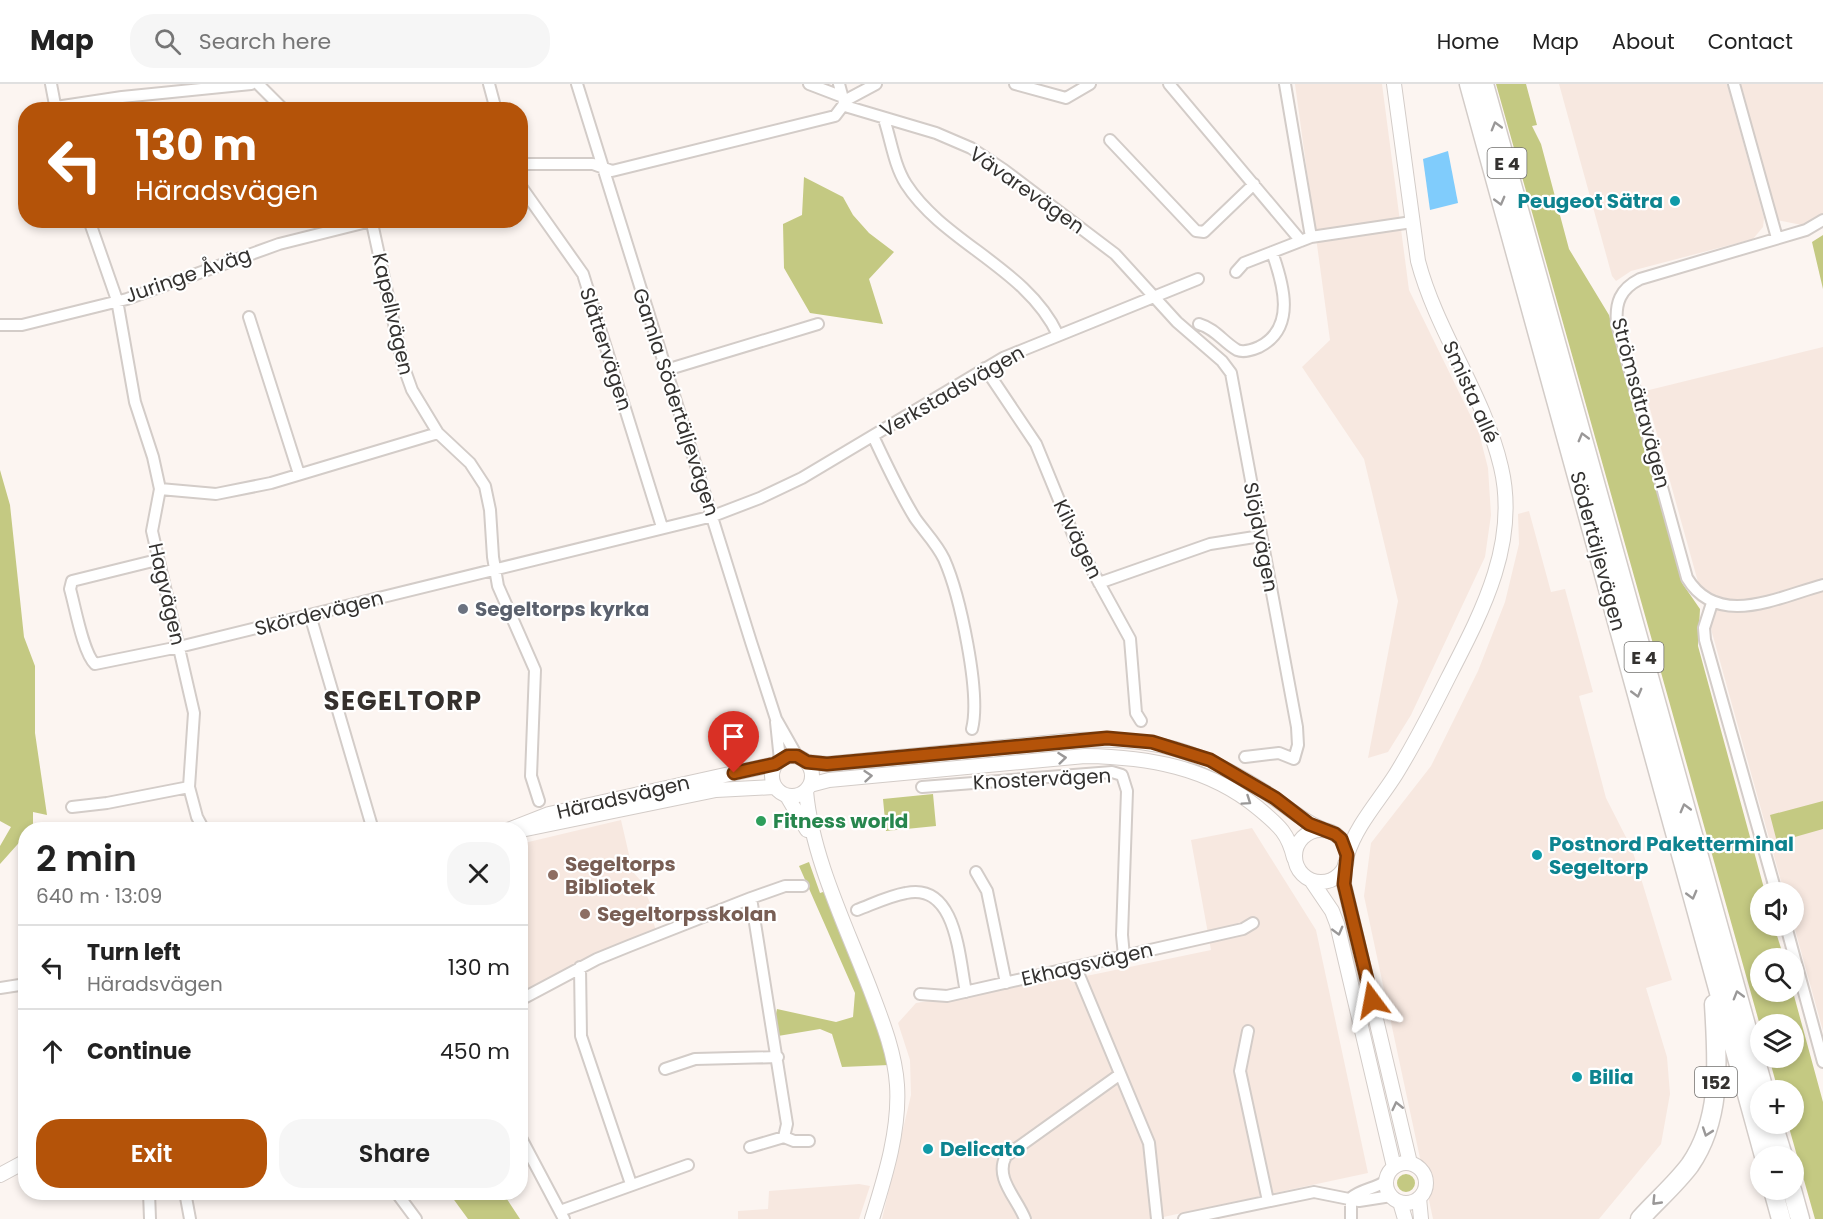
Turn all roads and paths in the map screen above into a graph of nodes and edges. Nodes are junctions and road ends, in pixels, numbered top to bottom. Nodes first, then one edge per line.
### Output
1 (51, 84) edge
2 (251, 84) edge
3 (258, 84) edge
4 (489, 84) edge
5 (577, 84) edge
6 (809, 84) edge
7 (839, 84) edge
8 (876, 84) edge
9 (1015, 84) edge
10 (1090, 84) edge
11 (1168, 84) edge
12 (1285, 84) edge
13 (1394, 84) edge
14 (1468, 84) edge
15 (1485, 84) edge
16 (1734, 84) edge
17 (844, 101) junction
18 (55, 102) edge
19 (92, 102) edge
20 (276, 102) edge
21 (494, 102) edge
22 (885, 119) junction
23 (1110, 140) dead end
24 (528, 164) edge
25 (602, 167) junction
26 (1254, 184) junction
27 (528, 196) edge
28 (1823, 220) edge
29 (1412, 222) junction
30 (92, 228) edge
31 (348, 228) edge
32 (375, 228) edge
33 (1777, 238) junction
34 (1306, 239) junction
35 (1272, 252) junction
36 (1236, 272) dead end
37 (1198, 279) dead end
38 (1153, 297) junction
39 (117, 300) junction
40 (249, 317) dead end
41 (818, 324) dead end
42 (1199, 324) dead end
43 (0, 326) edge
44 (1058, 335) junction
45 (985, 368) junction
46 (666, 370) junction
47 (438, 433) junction
48 (873, 436) junction
49 (299, 474) junction
50 (160, 489) junction
51 (713, 516) junction
52 (662, 527) junction
53 (1261, 536) junction
54 (157, 560) junction
55 (494, 570) junction
56 (1099, 583) junction
57 (1823, 585) edge
58 (1712, 603) junction
59 (310, 615) junction
60 (179, 647) junction
61 (776, 719) junction
62 (1141, 721) dead end
63 (972, 729) dead end
64 (1245, 757) dead end
65 (802, 759) junction
66 (778, 762) junction
67 (189, 787) junction
68 (774, 787) junction
69 (922, 787) dead end
70 (808, 788) junction
71 (787, 796) junction
72 (538, 801) dead end
73 (72, 807) dead end
74 (1366, 816) junction
75 (199, 822) edge
76 (371, 822) edge
77 (528, 822) edge
78 (528, 828) edge
79 (1325, 830) junction
80 (814, 840) junction
81 (1294, 858) junction
82 (1346, 860) junction
83 (976, 872) dead end
84 (1311, 880) junction
85 (1773, 882) edge
86 (803, 886) dead end
87 (751, 898) junction
88 (857, 910) dead end
89 (1253, 923) dead end
90 (1788, 936) edge
91 (1124, 956) junction
92 (580, 967) junction
93 (1076, 968) junction
94 (1712, 969) junction
95 (1006, 983) junction
96 (18, 985) edge
97 (0, 988) edge
98 (966, 992) junction
99 (920, 994) dead end
100 (528, 996) edge
101 (1248, 1031) dead end
102 (778, 1057) junction
103 (1823, 1062) edge
104 (665, 1069) dead end
105 (1119, 1075) junction
106 (1761, 1080) edge
107 (784, 1137) junction
108 (809, 1141) dead end
109 (1761, 1146) edge
110 (750, 1147) dead end
111 (528, 1151) edge
112 (1410, 1163) junction
113 (18, 1165) edge
114 (688, 1165) dead end
115 (1394, 1167) junction
116 (0, 1175) edge
117 (1386, 1180) junction
118 (631, 1184) junction
119 (1351, 1198) junction
120 (1419, 1198) junction
121 (1396, 1199) junction
122 (149, 1200) edge
123 (186, 1200) edge
124 (402, 1200) edge
125 (1776, 1200) edge
126 (1795, 1200) edge
127 (1268, 1201) junction
128 (562, 1215) edge
129 (150, 1219) edge
130 (189, 1219) edge
131 (416, 1219) edge
132 (872, 1219) edge
133 (1024, 1219) edge
134 (1157, 1219) edge
135 (1184, 1219) edge
136 (1351, 1219) edge
137 (1405, 1219) edge
138 (1421, 1219) edge
139 (1640, 1219) edge
140 (1781, 1219) edge
141 (1800, 1219) edge

1 - 18 street
2 - 19 street
3 - 20 street
4 - 21 street
5 - 25 street, Gamla Södertäljevägen
6 - 17 street, Vävarevägen
7 - 17 street
8 - 17 street
9 - 10 street
11 - 26 street
12 - 34 street
13 - 29 main road, Smista allé
14 -> 94 highway, Södertäljevägen / E 4
106 -> 15 highway, Södertäljevägen / E 4
16 - 33 street
17 - 22 street, Vävarevägen
17 - 25 street
22 - 38 street, Vävarevägen
22 - 44 street
23 - 26 street
24 - 25 street
25 - 46 street, Gamla Södertäljevägen
26 - 34 street
27 - 52 street, Slåttervägen
28 - 33 street, Strömsätravägen
29 - 34 street
29 - 74 main road, Smista allé
30 - 39 street, Hagvägen
31 - 39 street, Juringe Åväg
32 - 47 street, Kapellvägen
33 - 58 street, Strömsätravägen
34 - 35 street
35 - 36 street
35 - 42 street
37 - 38 street, Verkstadsvägen
38 - 44 street, Verkstadsvägen
38 - 53 street, Slöjdvägen
39 - 43 street, Juringe Åväg
39 - 50 street, Hagvägen
40 - 49 street
41 - 46 street
44 - 45 street, Verkstadsvägen
45 - 48 street, Verkstadsvägen
45 - 56 street, Kilvägen
46 - 51 street, Gamla Södertäljevägen
47 - 49 street
47 - 55 street, Kapellvägen
48 - 51 street, Verkstadsvägen
48 - 63 street
49 - 50 street
50 - 54 street, Hagvägen
51 - 52 street, Skördevägen
51 - 61 street, Gamla Södertäljevägen
52 - 55 street, Skördevägen
53 - 56 street
53 - 64 street, Slöjdvägen
54 - 60 street, Hagvägen
54 - 60 street, Skördevägen
55 - 59 street, Skördevägen
55 - 72 street, Kapellvägen
56 - 62 street, Kilvägen
57 - 58 street
58 - 85 street
59 - 60 street, Skördevägen
59 - 76 street
60 - 67 street, Hagvägen
61 - 65 street, Gamla Södertäljevägen
61 - 66 street, Gamla Södertäljevägen
65 - 66 main road
65 - 70 main road
65 - 79 main road
66 - 68 main road
66 - 77 main road, Häradsvägen
67 - 73 street
67 - 75 street, Hagvägen
68 - 71 main road
68 - 78 main road, Häradsvägen
69 - 91 street, Knostervägen
70 - 71 main road
70 - 80 main road
70 -> 81 main road
71 - 80 main road
74 - 79 main road, Smista allé
74 - 82 main road, Smista allé
79 - 81 main road
79 - 82 main road
80 - 132 main road
81 - 84 main road
82 - 84 main road
112 -> 82 main road
83 - 95 street
84 -> 115 main road
86 - 87 street
87 - 92 street
87 - 102 street
88 - 98 street
89 - 91 street, Ekhagsvägen
90 - 103 street
91 - 93 street, Ekhagsvägen
92 - 100 street
92 - 118 street
93 - 95 street, Ekhagsvägen
93 - 105 street
94 - 109 highway, Södertäljevägen / E 4
94 -> 139 highway, 152
95 - 98 street, Ekhagsvägen
96 - 97 street
98 - 99 street, Ekhagsvägen
101 - 127 street
102 - 104 street
102 - 107 street
105 - 133 street
105 - 134 street
107 - 108 street
107 - 110 street
111 - 128 street
112 - 115 main road
112 - 120 main road
113 - 116 main road
114 - 118 street
115 - 117 main road
117 - 119 street
117 - 121 main road
118 - 128 street
119 - 121 street
119 - 127 street
119 - 136 street
120 - 121 main road
120 - 138 main road
121 - 137 main road
122 - 129 street
123 - 130 street
124 - 131 street
125 - 140 highway
126 - 141 highway
127 - 135 street

